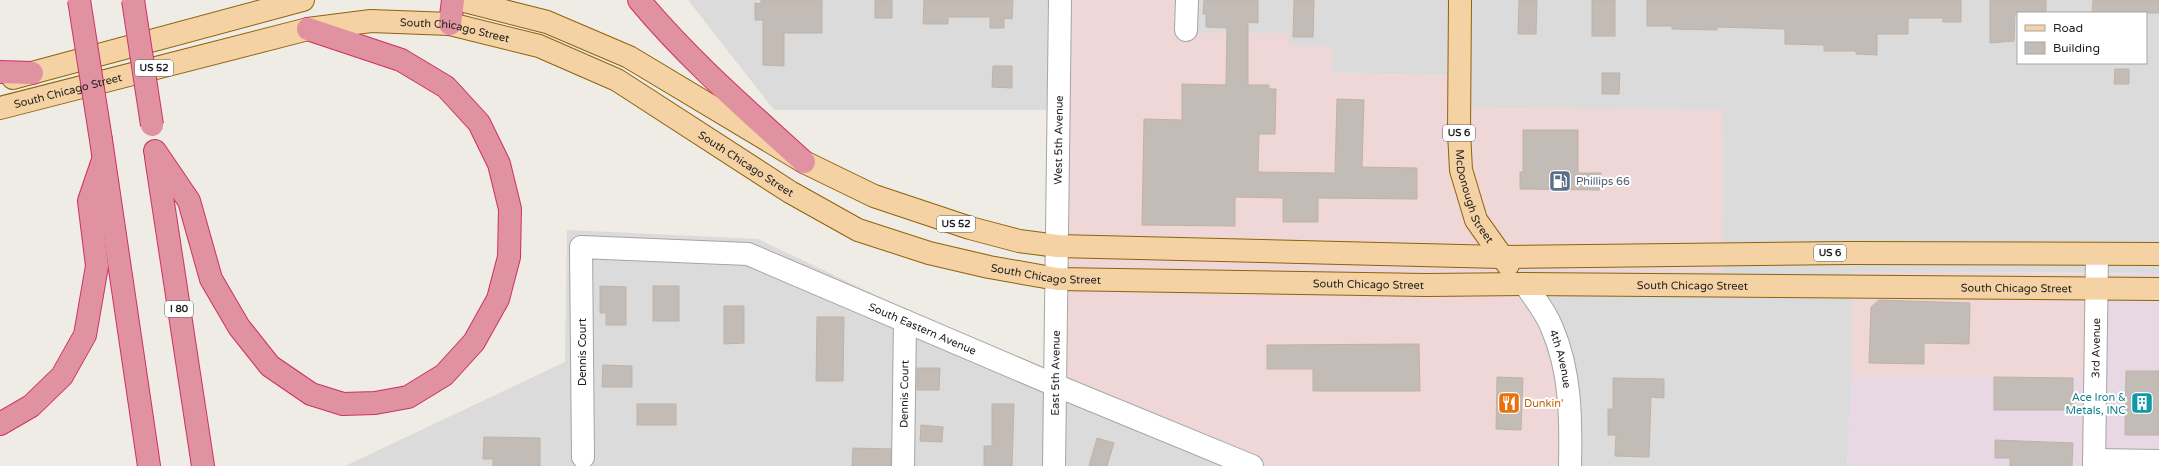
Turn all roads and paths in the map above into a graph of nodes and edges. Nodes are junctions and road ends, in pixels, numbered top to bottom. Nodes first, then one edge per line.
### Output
1 (79, 0) edge
2 (133, 0) edge
3 (303, 0) edge
4 (453, 0) edge
5 (460, 0) edge
6 (639, 0) edge
7 (1060, 0) edge
8 (1187, 0) edge
9 (1460, 0) edge
10 (450, 24) junction
11 (308, 29) junction
12 (1186, 30) dead end
13 (0, 72) edge
14 (32, 72) junction
15 (0, 82) edge
16 (0, 108) edge
17 (102, 150) junction
18 (155, 151) junction
19 (804, 162) junction
20 (1057, 246) junction
21 (581, 247) joint
22 (2098, 254) junction
23 (2159, 254) edge
24 (1501, 257) junction
25 (1057, 279) junction
26 (1525, 284) junction
27 (2097, 289) junction
28 (2159, 289) edge
29 (905, 321) junction
30 (1055, 385) junction
31 (0, 424) edge
32 (583, 457) dead end
33 (2159, 461) edge
34 (2094, 463) edge
35 (149, 466) edge
36 (203, 466) edge
37 (903, 466) edge
38 (1054, 466) edge
39 (1252, 466) edge
40 (1570, 466) edge

1 - 17 highway, bridge
2 - 18 highway, I 80, bridge
3 - 14 main road, US 52
4 - 10 highway
5 - 19 main road, US 52
6 - 19 highway
7 - 20 street, West 5th Avenue
8 - 12 street
9 - 24 main road, McDonough Street / US 6
10 - 11 main road, South Chicago Street / US 52
10 - 25 main road, South Chicago Street / US 52
11 - 16 main road, South Chicago Street / US 52
11 - 18 highway
13 - 14 highway
14 - 15 main road, US 52
17 - 31 highway
17 - 35 highway
18 - 36 highway, I 80
19 - 20 main road, US 52
20 - 24 main road, US 52
20 - 25 street, West 5th Avenue
21 - 29 street, South Eastern Avenue
21 - 32 street, Dennis Court
22 - 23 main road, US 6
22 - 24 main road, US 6
22 - 27 street, 3rd Avenue
24 - 26 main road, McDonough Street / US 6
25 - 26 main road, South Chicago Street / US 52
25 - 30 street, East 5th Avenue
26 - 27 main road, South Chicago Street
26 - 40 street, 4th Avenue
27 - 28 main road, South Chicago Street
27 - 34 street, 3rd Avenue
29 - 30 street, South Eastern Avenue
29 - 37 street, Dennis Court
30 - 38 street, East 5th Avenue
30 - 39 street, South Eastern Avenue
33 - 34 street

